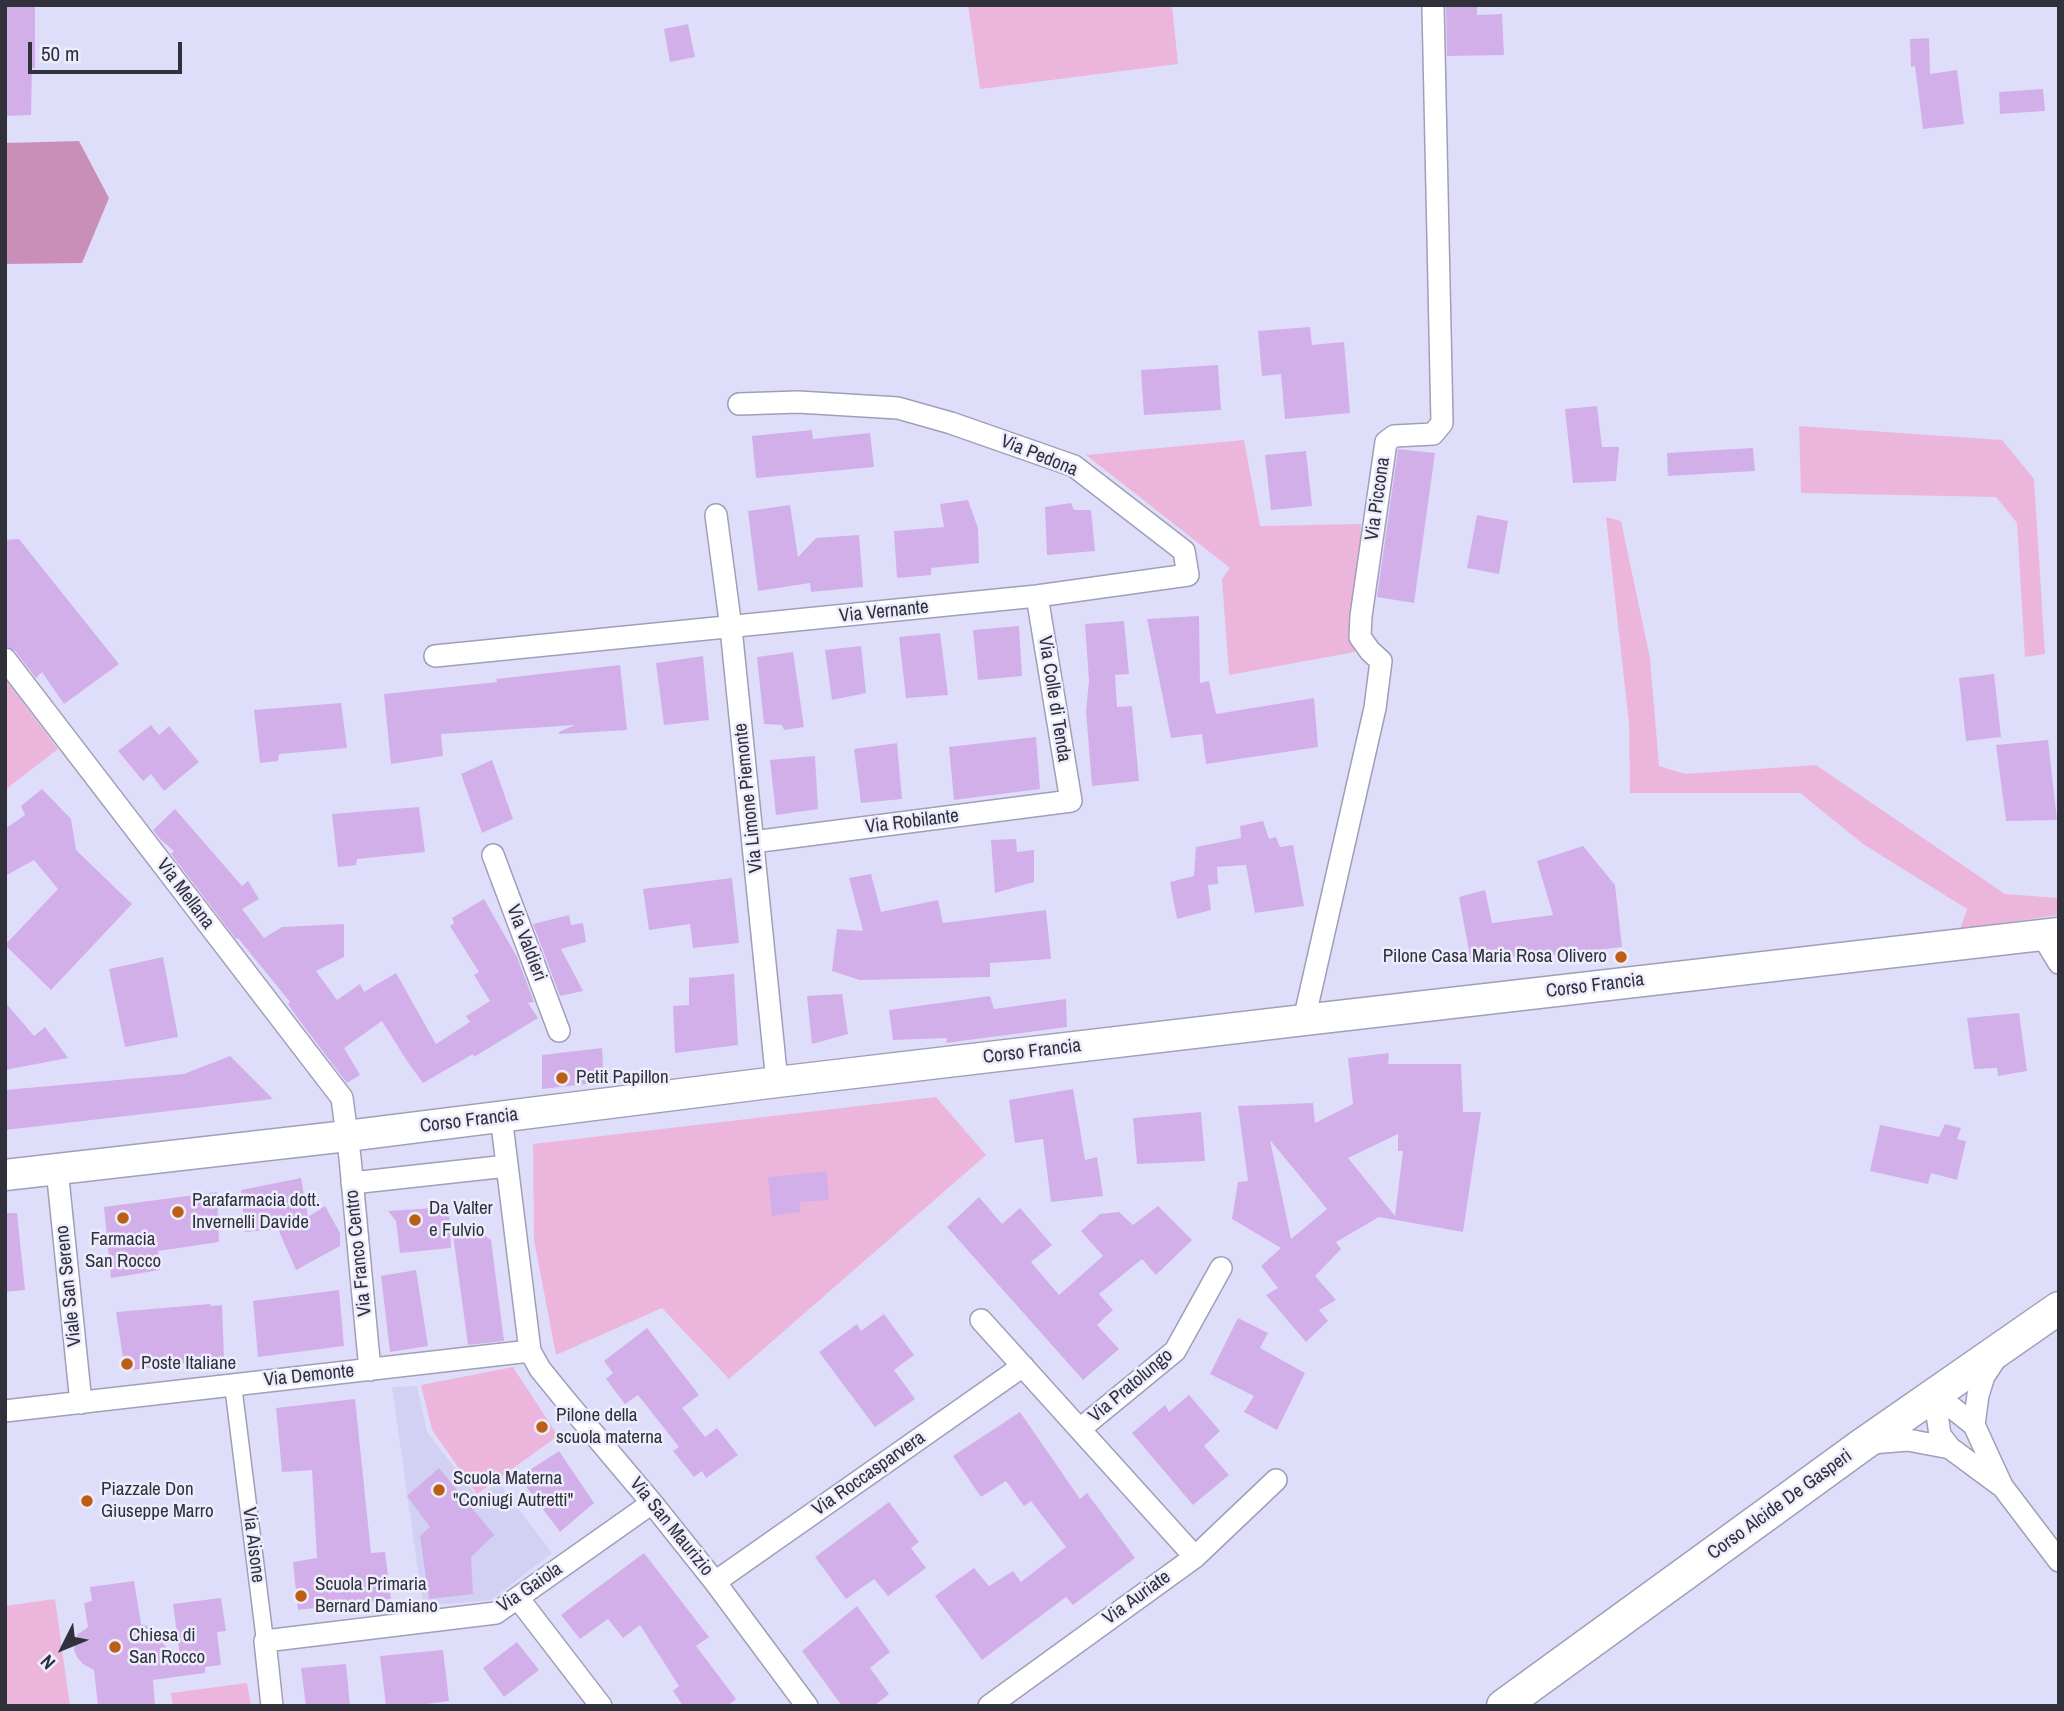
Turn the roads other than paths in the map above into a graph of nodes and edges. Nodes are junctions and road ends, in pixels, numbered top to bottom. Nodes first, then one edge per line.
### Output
1 (1433, 5) edge
2 (739, 404) dead end
3 (716, 515) dead end
4 (1037, 596) junction
5 (731, 628) junction
6 (435, 656) dead end
7 (5, 659) edge
8 (1071, 801) joint
9 (753, 842) junction
10 (493, 855) dead end
11 (2050, 934) edge
12 (2059, 963) edge
13 (1304, 1020) junction
14 (559, 1031) dead end
15 (777, 1082) junction
16 (501, 1116) junction
17 (347, 1136) junction
18 (507, 1166) junction
19 (57, 1169) junction
20 (5, 1175) edge
21 (352, 1183) junction
22 (1221, 1268) dead end
23 (2059, 1308) edge
24 (981, 1320) dead end
25 (2005, 1344) junction
26 (530, 1351) junction
27 (1023, 1366) junction
28 (370, 1370) junction
29 (233, 1385) junction
30 (1939, 1398) junction
31 (81, 1403) junction
32 (5, 1411) edge
33 (1974, 1425) junction
34 (1080, 1429) junction
35 (1862, 1444) junction
36 (1950, 1448) junction
37 (1276, 1480) dead end
38 (2002, 1486) junction
39 (652, 1503) junction
40 (1195, 1557) junction
41 (2059, 1561) edge
42 (715, 1581) junction
43 (518, 1598) junction
44 (265, 1641) junction
45 (272, 1706) edge
46 (601, 1706) edge
47 (807, 1706) edge
48 (989, 1706) edge
49 (1503, 1706) edge

1 - 13 street, Via Piccona
2 - 4 street, Via Pedona
3 - 5 street, Via Limone Piemonte
4 - 5 street, Via Vernante
4 - 8 street, Via Colle di Tenda
5 - 6 street, Via Vernante
5 - 9 street, Via Limone Piemonte
7 - 17 street, Via Mellana
8 - 9 street, Via Robilante
9 - 15 street, Via Limone Piemonte
10 - 14 street, Via Valdieri
11 - 12 street
11 - 13 main road, Corso Francia
13 - 15 main road, Corso Francia
15 - 16 main road, Corso Francia
16 - 17 main road, Corso Francia
16 - 18 street
17 - 19 main road, Corso Francia
17 - 21 street, Via Franco Centro
18 - 21 street
18 - 26 street
19 - 20 main road, Corso Francia
19 - 31 street, Viale San Sereno
21 - 28 street, Via Franco Centro
22 - 34 street, Via Pratolungo
23 - 25 main road, Corso Alcide De Gasperi
24 - 27 street, Via Pratolungo
25 - 30 main road, Corso Alcide De Gasperi
25 - 33 street
26 - 28 street, Via Demonte
26 - 39 street, Via San Maurizio
27 - 34 street, Via Pratolungo
27 - 42 street, Via Roccasparvera
28 - 29 street, Via Demonte
29 - 31 street, Via Demonte
29 - 44 street, Via Aisone
30 - 33 street
30 - 35 main road, Corso Alcide De Gasperi
30 - 36 street
31 - 32 street, Via Demonte
33 - 38 street
34 - 40 street, Via Pratolungo
35 - 36 street
35 - 49 main road, Corso Alcide De Gasperi
36 - 38 street
37 - 40 street, Via Auriate
38 - 41 street
39 - 42 street, Via San Maurizio
39 - 43 street, Via Gaiola
40 - 48 street, Via Auriate
42 - 47 street, Via San Maurizio
43 - 44 street, Via Gaiola
43 - 46 street
44 - 45 street, Via Aisone

